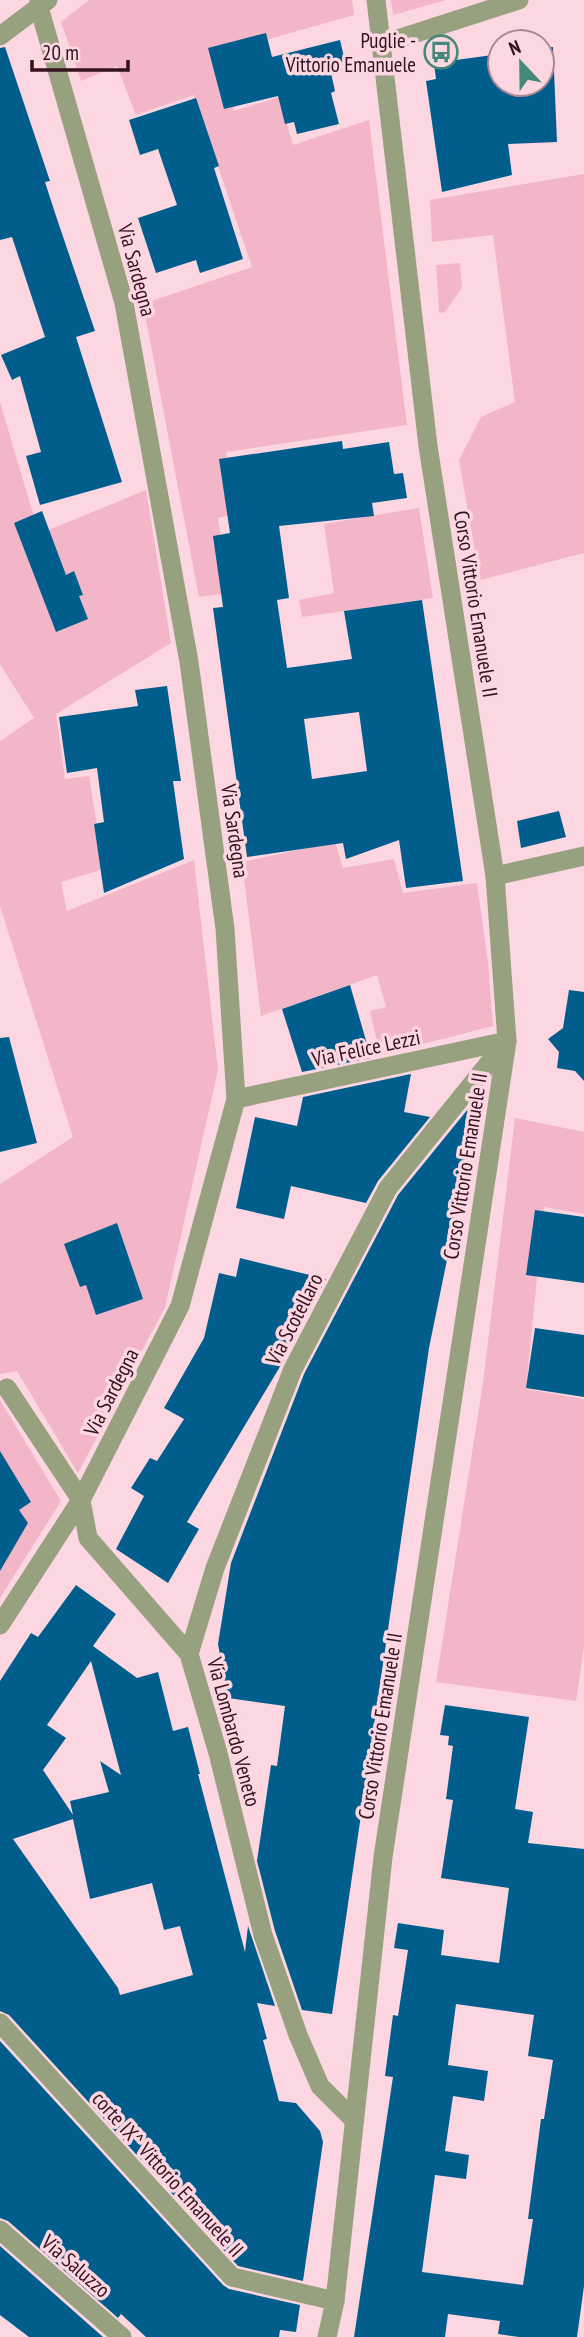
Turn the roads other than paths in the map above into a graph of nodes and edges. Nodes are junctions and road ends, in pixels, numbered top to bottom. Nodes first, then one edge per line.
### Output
1 (376, 0) edge
2 (519, 0) edge
3 (38, 1) edge
4 (0, 36) edge
5 (383, 44) junction
6 (584, 856) edge
7 (495, 876) junction
8 (507, 1041) junction
9 (236, 1099) junction
10 (7, 1388) dead end
11 (81, 1500) junction
12 (0, 1625) edge
13 (189, 1654) junction
14 (0, 2023) edge
15 (354, 2120) junction
16 (0, 2230) edge
17 (335, 2301) junction
18 (122, 2337) edge
19 (327, 2337) edge

1 - 5 street, Corso Vittorio Emanuele II
2 - 5 street
3 - 4 street
3 - 9 street, Via Sardegna
5 - 7 street, Corso Vittorio Emanuele II
6 - 7 street
7 - 8 street, Corso Vittorio Emanuele II
8 - 9 street, Via Felice Lezzi
8 - 13 street, Via Scotellaro
8 - 15 street, Corso Vittorio Emanuele II
9 - 11 street, Via Sardegna
10 - 11 street, Via Lombardo Veneto
11 - 12 street, Via Sardegna
11 - 13 street, Via Lombardo Veneto
13 - 15 street, Via Lombardo Veneto
14 - 17 street, corte IX^ Vittorio Emanuele II
15 - 17 street, Corso Vittorio Emanuele II
16 - 18 street, Via Saluzzo
17 - 19 street, Corso Vittorio Emanuele II

